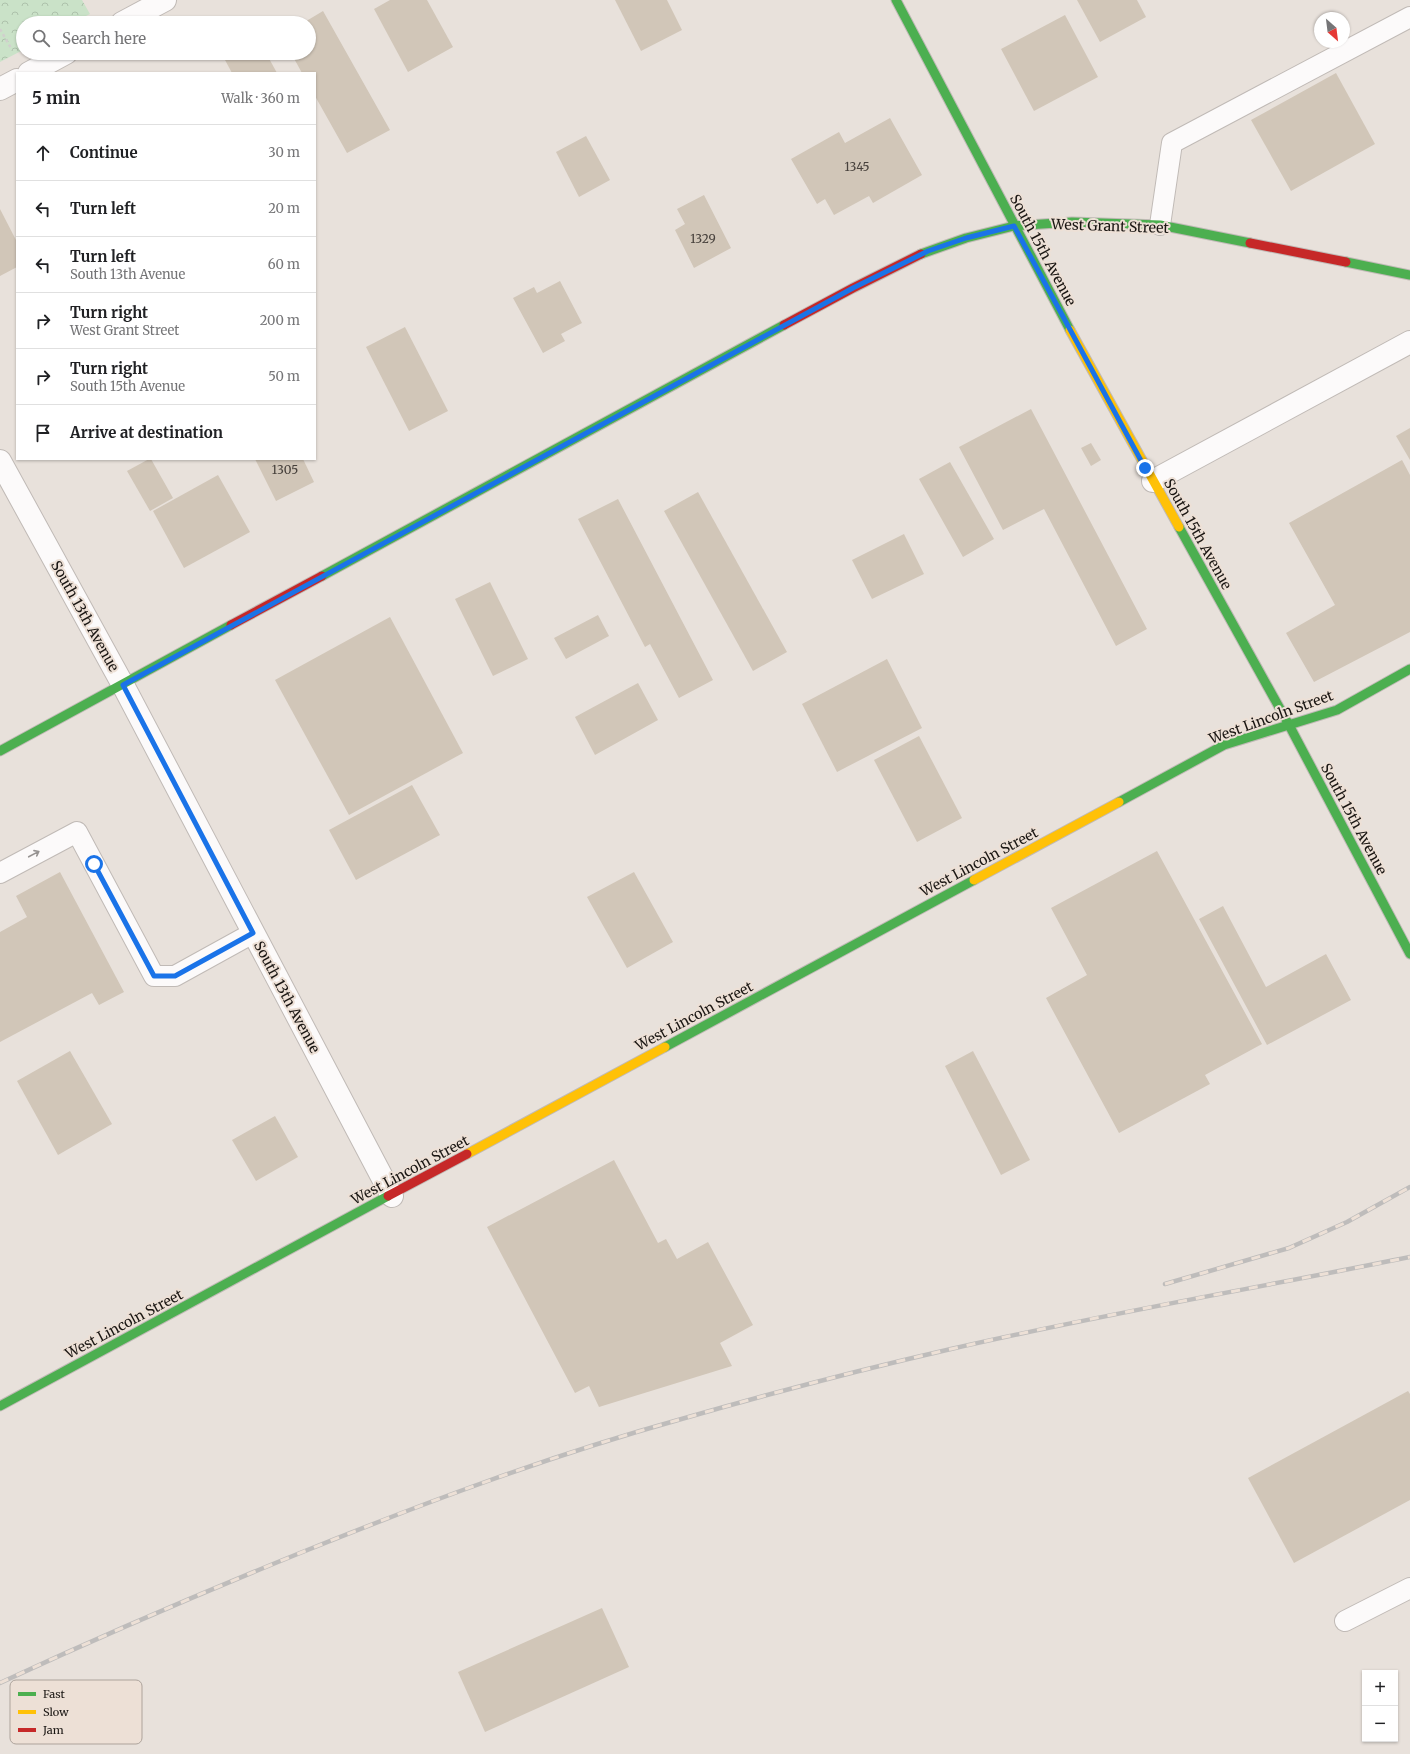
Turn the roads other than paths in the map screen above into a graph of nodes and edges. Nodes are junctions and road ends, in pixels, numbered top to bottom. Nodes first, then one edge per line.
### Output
1 (165, 0) edge
2 (896, 0) edge
3 (135, 16) edge
4 (1410, 17) edge
5 (53, 60) edge
6 (31, 72) edge
7 (16, 81) edge
8 (0, 89) edge
9 (1160, 225) junction
10 (1014, 226) junction
11 (1410, 275) edge
12 (1410, 342) edge
13 (0, 461) edge
14 (1153, 481) junction
15 (1410, 669) edge
16 (123, 685) junction
17 (1289, 725) junction
18 (0, 751) edge
19 (0, 873) edge
20 (253, 933) junction
21 (1410, 954) edge
22 (392, 1196) junction
23 (0, 1406) edge
24 (1410, 1588) edge
25 (1345, 1621) dead end

1 - 3 street
2 - 10 main road, South 15th Avenue
4 - 9 lane
5 - 6 street
7 - 8 street
9 - 10 main road, West Grant Street
9 - 11 main road, West Grant Street
10 - 14 main road, South 15th Avenue
10 - 16 main road, West Grant Street
12 - 14 street
13 - 16 street, South 13th Avenue
14 - 17 main road, South 15th Avenue
15 - 17 main road, West Lincoln Street
16 - 18 main road, West Grant Street
16 - 20 street, South 13th Avenue
17 - 21 main road, South 15th Avenue
17 - 22 main road, West Lincoln Street
19 -> 20 lane
20 - 22 street, South 13th Avenue
22 - 23 main road, West Lincoln Street
24 - 25 lane

